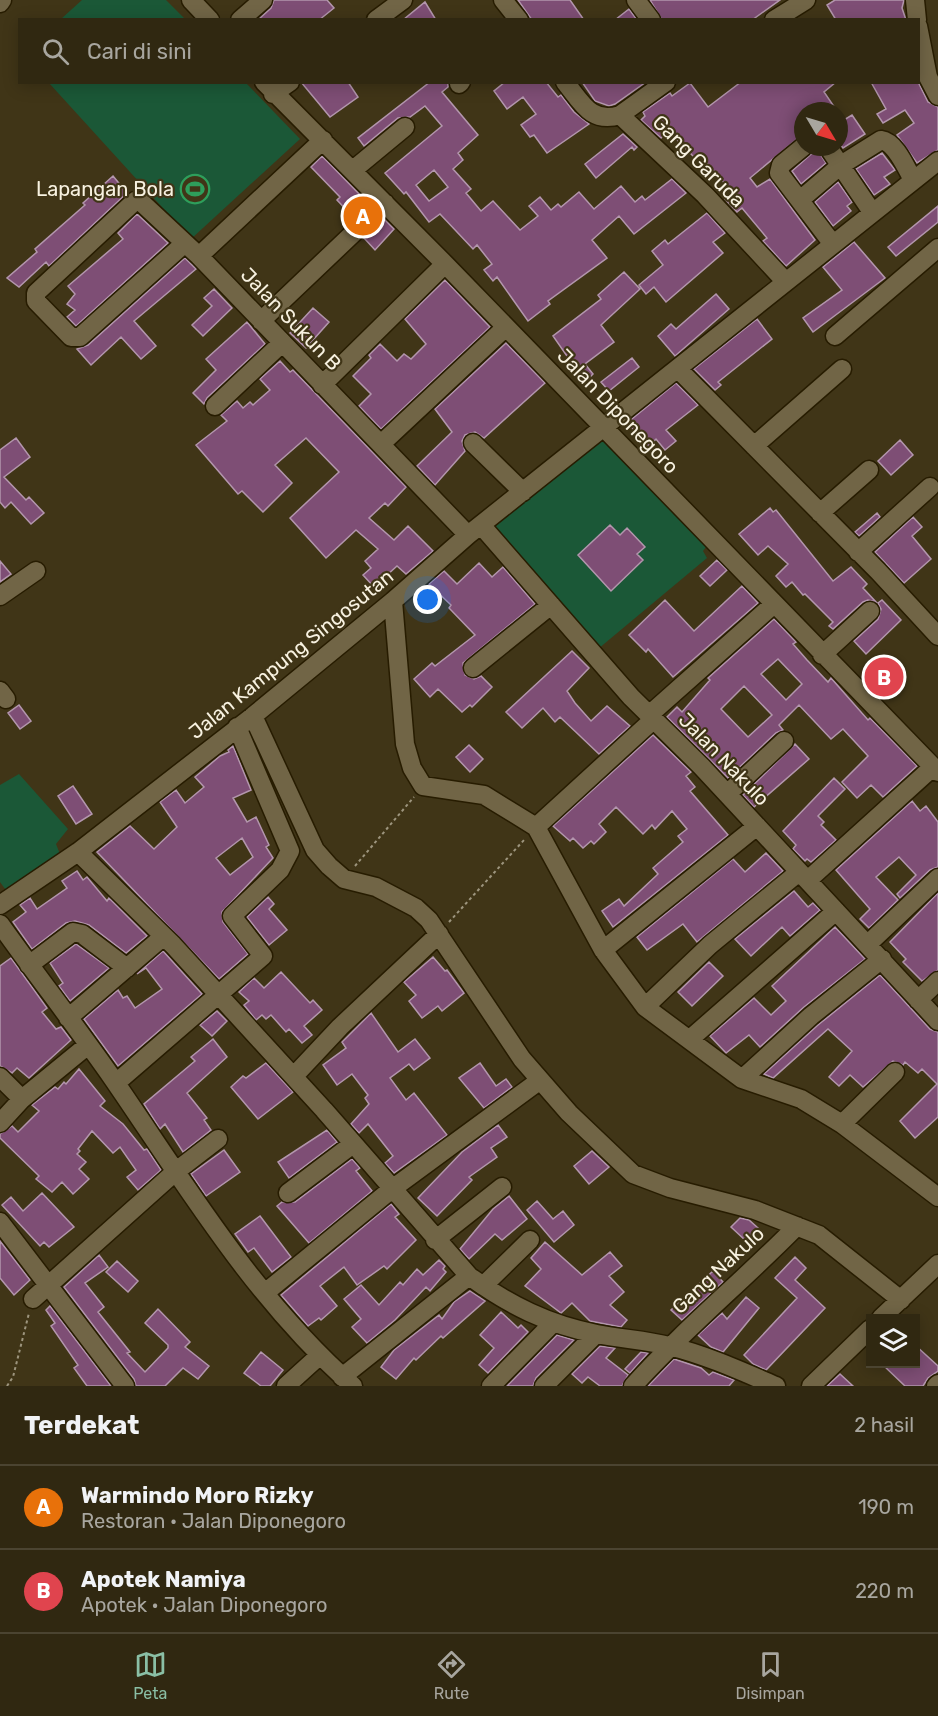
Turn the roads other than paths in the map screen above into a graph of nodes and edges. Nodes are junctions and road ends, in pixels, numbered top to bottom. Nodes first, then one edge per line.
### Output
1 (191, 0) edge
2 (263, 0) edge
3 (403, 0) edge
4 (503, 0) edge
5 (636, 0) edge
6 (806, 0) edge
7 (915, 0) edge
8 (208, 18) edge
9 (242, 18) edge
10 (379, 18) edge
11 (517, 18) edge
12 (650, 18) edge
13 (777, 18) edge
14 (917, 18) edge
15 (920, 36) edge
16 (283, 84) edge
17 (567, 84) edge
18 (663, 84) edge
19 (268, 88) edge
20 (938, 96) edge
21 (620, 115) junction
22 (405, 127) dead end
23 (323, 140) junction
24 (794, 155) edge
25 (834, 156) edge
26 (938, 161) edge
27 (841, 165) junction
28 (353, 171) junction
29 (913, 180) junction
30 (800, 200) junction
31 (385, 203) junction
32 (872, 213) junction
33 (185, 243) junction
34 (832, 243) junction
35 (938, 248) edge
36 (199, 256) junction
37 (445, 264) junction
38 (785, 281) junction
39 (261, 321) junction
40 (506, 327) junction
41 (835, 336) dead end
42 (282, 343) junction
43 (678, 369) junction
44 (842, 369) dead end
45 (322, 385) junction
46 (215, 406) dead end
47 (603, 429) junction
48 (473, 443) dead end
49 (381, 444) junction
50 (754, 446) junction
51 (869, 470) dead end
52 (930, 487) dead end
53 (523, 492) junction
54 (820, 513) junction
55 (474, 530) junction
56 (858, 552) junction
57 (36, 571) dead end
58 (0, 596) edge
59 (393, 601) junction
60 (774, 604) junction
61 (551, 605) junction
62 (870, 611) dead end
63 (938, 636) edge
64 (822, 655) junction
65 (473, 668) dead end
66 (253, 716) junction
67 (651, 717) junction
68 (237, 727) junction
69 (784, 741) dead end
70 (936, 770) edge
71 (727, 794) junction
72 (757, 826) junction
73 (536, 827) junction
74 (78, 852) junction
75 (803, 876) junction
76 (938, 878) edge
77 (2, 900) edge
78 (836, 911) junction
79 (0, 924) edge
80 (439, 934) junction
81 (164, 936) junction
82 (868, 944) junction
83 (603, 950) junction
84 (882, 959) junction
85 (29, 965) junction
86 (127, 968) junction
87 (938, 981) edge
88 (219, 994) junction
89 (918, 1000) junction
90 (645, 1007) junction
91 (68, 1018) junction
92 (938, 1021) edge
93 (690, 1039) junction
94 (88, 1045) junction
95 (895, 1072) dead end
96 (294, 1076) junction
97 (0, 1077) edge
98 (742, 1078) junction
99 (539, 1081) junction
100 (116, 1083) junction
101 (22, 1100) junction
102 (0, 1123) edge
103 (842, 1124) junction
104 (218, 1139) dead end
105 (354, 1144) junction
106 (175, 1172) junction
107 (501, 1187) dead end
108 (392, 1189) junction
109 (288, 1193) dead end
110 (938, 1197) edge
111 (0, 1222) edge
112 (797, 1226) junction
113 (435, 1240) junction
114 (530, 1240) dead end
115 (938, 1264) edge
116 (476, 1281) junction
117 (50, 1284) junction
118 (266, 1292) junction
119 (33, 1299) road end
120 (901, 1300) junction
121 (885, 1314) edge
122 (553, 1323) junction
123 (866, 1333) edge
124 (596, 1334) junction
125 (669, 1346) junction
126 (319, 1356) junction
127 (348, 1381) edge
128 (125, 1386) edge
129 (286, 1386) edge
130 (491, 1386) edge
131 (544, 1386) edge
132 (633, 1386) edge
133 (776, 1386) edge
134 (811, 1386) edge

1 - 8 street
2 - 9 street
3 - 10 street
4 - 11 street
5 - 12 street
6 - 13 street
7 - 14 street
15 - 20 street
16 - 19 street
17 - 21 street
18 - 21 street, Gang Garuda
19 - 23 street, Jalan Diponegoro
21 - 38 street, Gang Garuda
22 - 28 street
23 - 28 street, Jalan Diponegoro
23 - 36 street
24 - 30 street
25 - 27 street
26 - 29 street, Jalan Kampung Singosutan
27 - 29 street
27 - 30 street
27 - 32 street
28 - 31 street, Jalan Diponegoro
29 - 32 street, Jalan Kampung Singosutan
30 - 34 street
31 - 37 street, Jalan Diponegoro
31 - 39 street
32 - 34 street, Jalan Kampung Singosutan
33 - 33 street, Jalan Sukun B
33 - 36 street, Jalan Sukun B
34 - 38 street, Jalan Kampung Singosutan
35 - 41 street
36 - 39 street, Jalan Sukun B
37 - 40 street, Jalan Diponegoro
37 - 45 street
38 - 43 street, Jalan Kampung Singosutan
39 - 42 street, Jalan Sukun B
40 - 47 street, Jalan Diponegoro
40 - 49 street
42 - 45 street, Jalan Sukun B
42 - 46 street
43 - 47 street, Jalan Kampung Singosutan
43 - 50 street
44 - 50 street
45 - 49 street, Jalan Sukun B
47 - 53 street, Jalan Kampung Singosutan
47 - 60 street, Jalan Diponegoro
48 - 53 street
49 - 55 street, Jalan Sukun B
50 - 54 street
51 - 54 street
52 - 56 street
53 - 55 street, Jalan Kampung Singosutan
54 - 56 street
55 - 59 street, Jalan Kampung Singosutan
55 - 61 street, Jalan Nakulo
56 - 63 street
57 - 58 street
59 - 66 street, Jalan Kampung Singosutan
59 - 73 street
60 - 64 street, Jalan Diponegoro
60 - 67 street
61 - 65 street
61 - 67 street, Jalan Nakulo
62 - 64 street
64 - 70 street, Jalan Diponegoro
66 - 68 street, Jalan Kampung Singosutan
66 - 80 street
67 - 71 street, Jalan Nakulo
67 - 73 street
68 - 74 street, Jalan Kampung Singosutan
68 - 88 street
69 - 71 street
70 - 75 street
71 - 72 street, Jalan Nakulo
72 - 75 street, Jalan Nakulo
72 - 83 street
73 - 83 street
74 - 77 street, Jalan Kampung Singosutan
74 - 81 street
75 - 78 street, Jalan Nakulo
75 - 90 street
76 - 82 street
78 - 82 street, Jalan Nakulo
78 - 93 street
79 - 85 street
80 - 96 street
80 - 99 street
81 - 86 street
81 - 88 street
82 - 84 street, Jalan Nakulo
83 - 90 street
84 - 89 street, Jalan Nakulo
84 - 98 street
85 - 86 street
85 - 91 street
86 - 91 street
87 - 89 street
88 - 96 street
88 - 100 street
89 - 92 street, Jalan Nakulo
90 - 93 street
91 - 94 street
93 - 98 street
94 - 100 street
94 - 101 street
95 - 103 street
96 - 105 street
97 - 101 street
98 - 103 street
99 - 108 street
99 - 112 street
100 - 106 street
101 - 102 street
103 - 110 street
104 - 106 street
105 - 108 street
105 - 109 street
106 - 117 street
106 - 118 street
107 - 113 street
108 - 113 street
108 - 118 street
111 - 117 street
112 - 120 street
112 - 125 street, Gang Nakulo
113 - 116 street
114 - 116 street
115 - 120 street
116 - 122 street
116 - 127 street
117 - 119 street
117 - 128 street
118 - 126 street
120 - 121 street
122 - 124 street
122 - 130 street
123 - 134 street
124 - 125 street
124 - 131 street
125 - 132 street, Gang Nakulo
125 - 133 street
126 - 127 street
126 - 129 street

